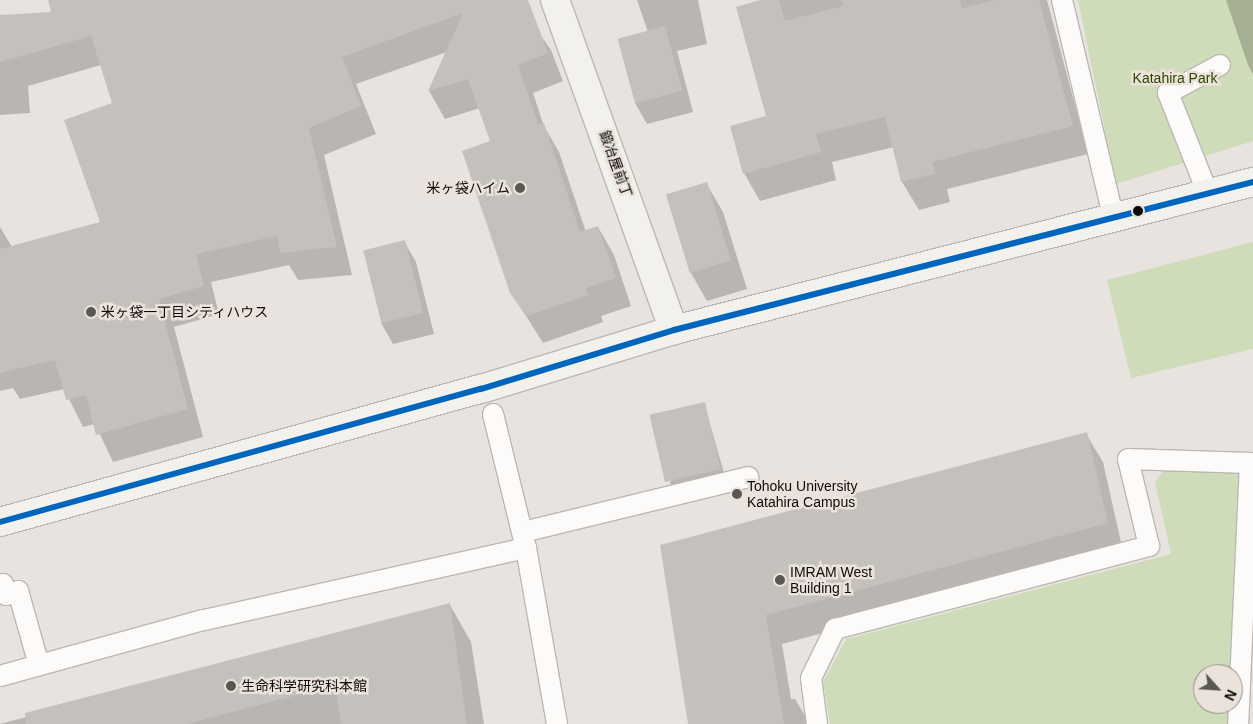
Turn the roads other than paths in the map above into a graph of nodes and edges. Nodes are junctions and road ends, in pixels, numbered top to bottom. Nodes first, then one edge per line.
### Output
1 (555, 0) edge
2 (1062, 0) edge
3 (1220, 65) dead end
4 (1253, 182) edge
5 (1208, 194) junction
6 (1114, 220) junction
7 (674, 330) junction
8 (493, 414) dead end
9 (748, 477) dead end
10 (0, 522) edge
11 (525, 540) junction
12 (3, 584) dead end
13 (39, 665) junction
14 (0, 676) edge
15 (556, 724) edge
16 (817, 724) edge
17 (1238, 724) edge

1 - 7 street, 鍛冶屋前丁
2 - 6 lane
3 - 5 lane
4 - 5 street
5 - 6 street
6 - 7 street
7 - 10 street
8 - 11 lane
9 - 11 lane
11 - 13 lane
11 - 15 lane
12 - 13 lane
13 - 14 lane
16 - 17 lane

